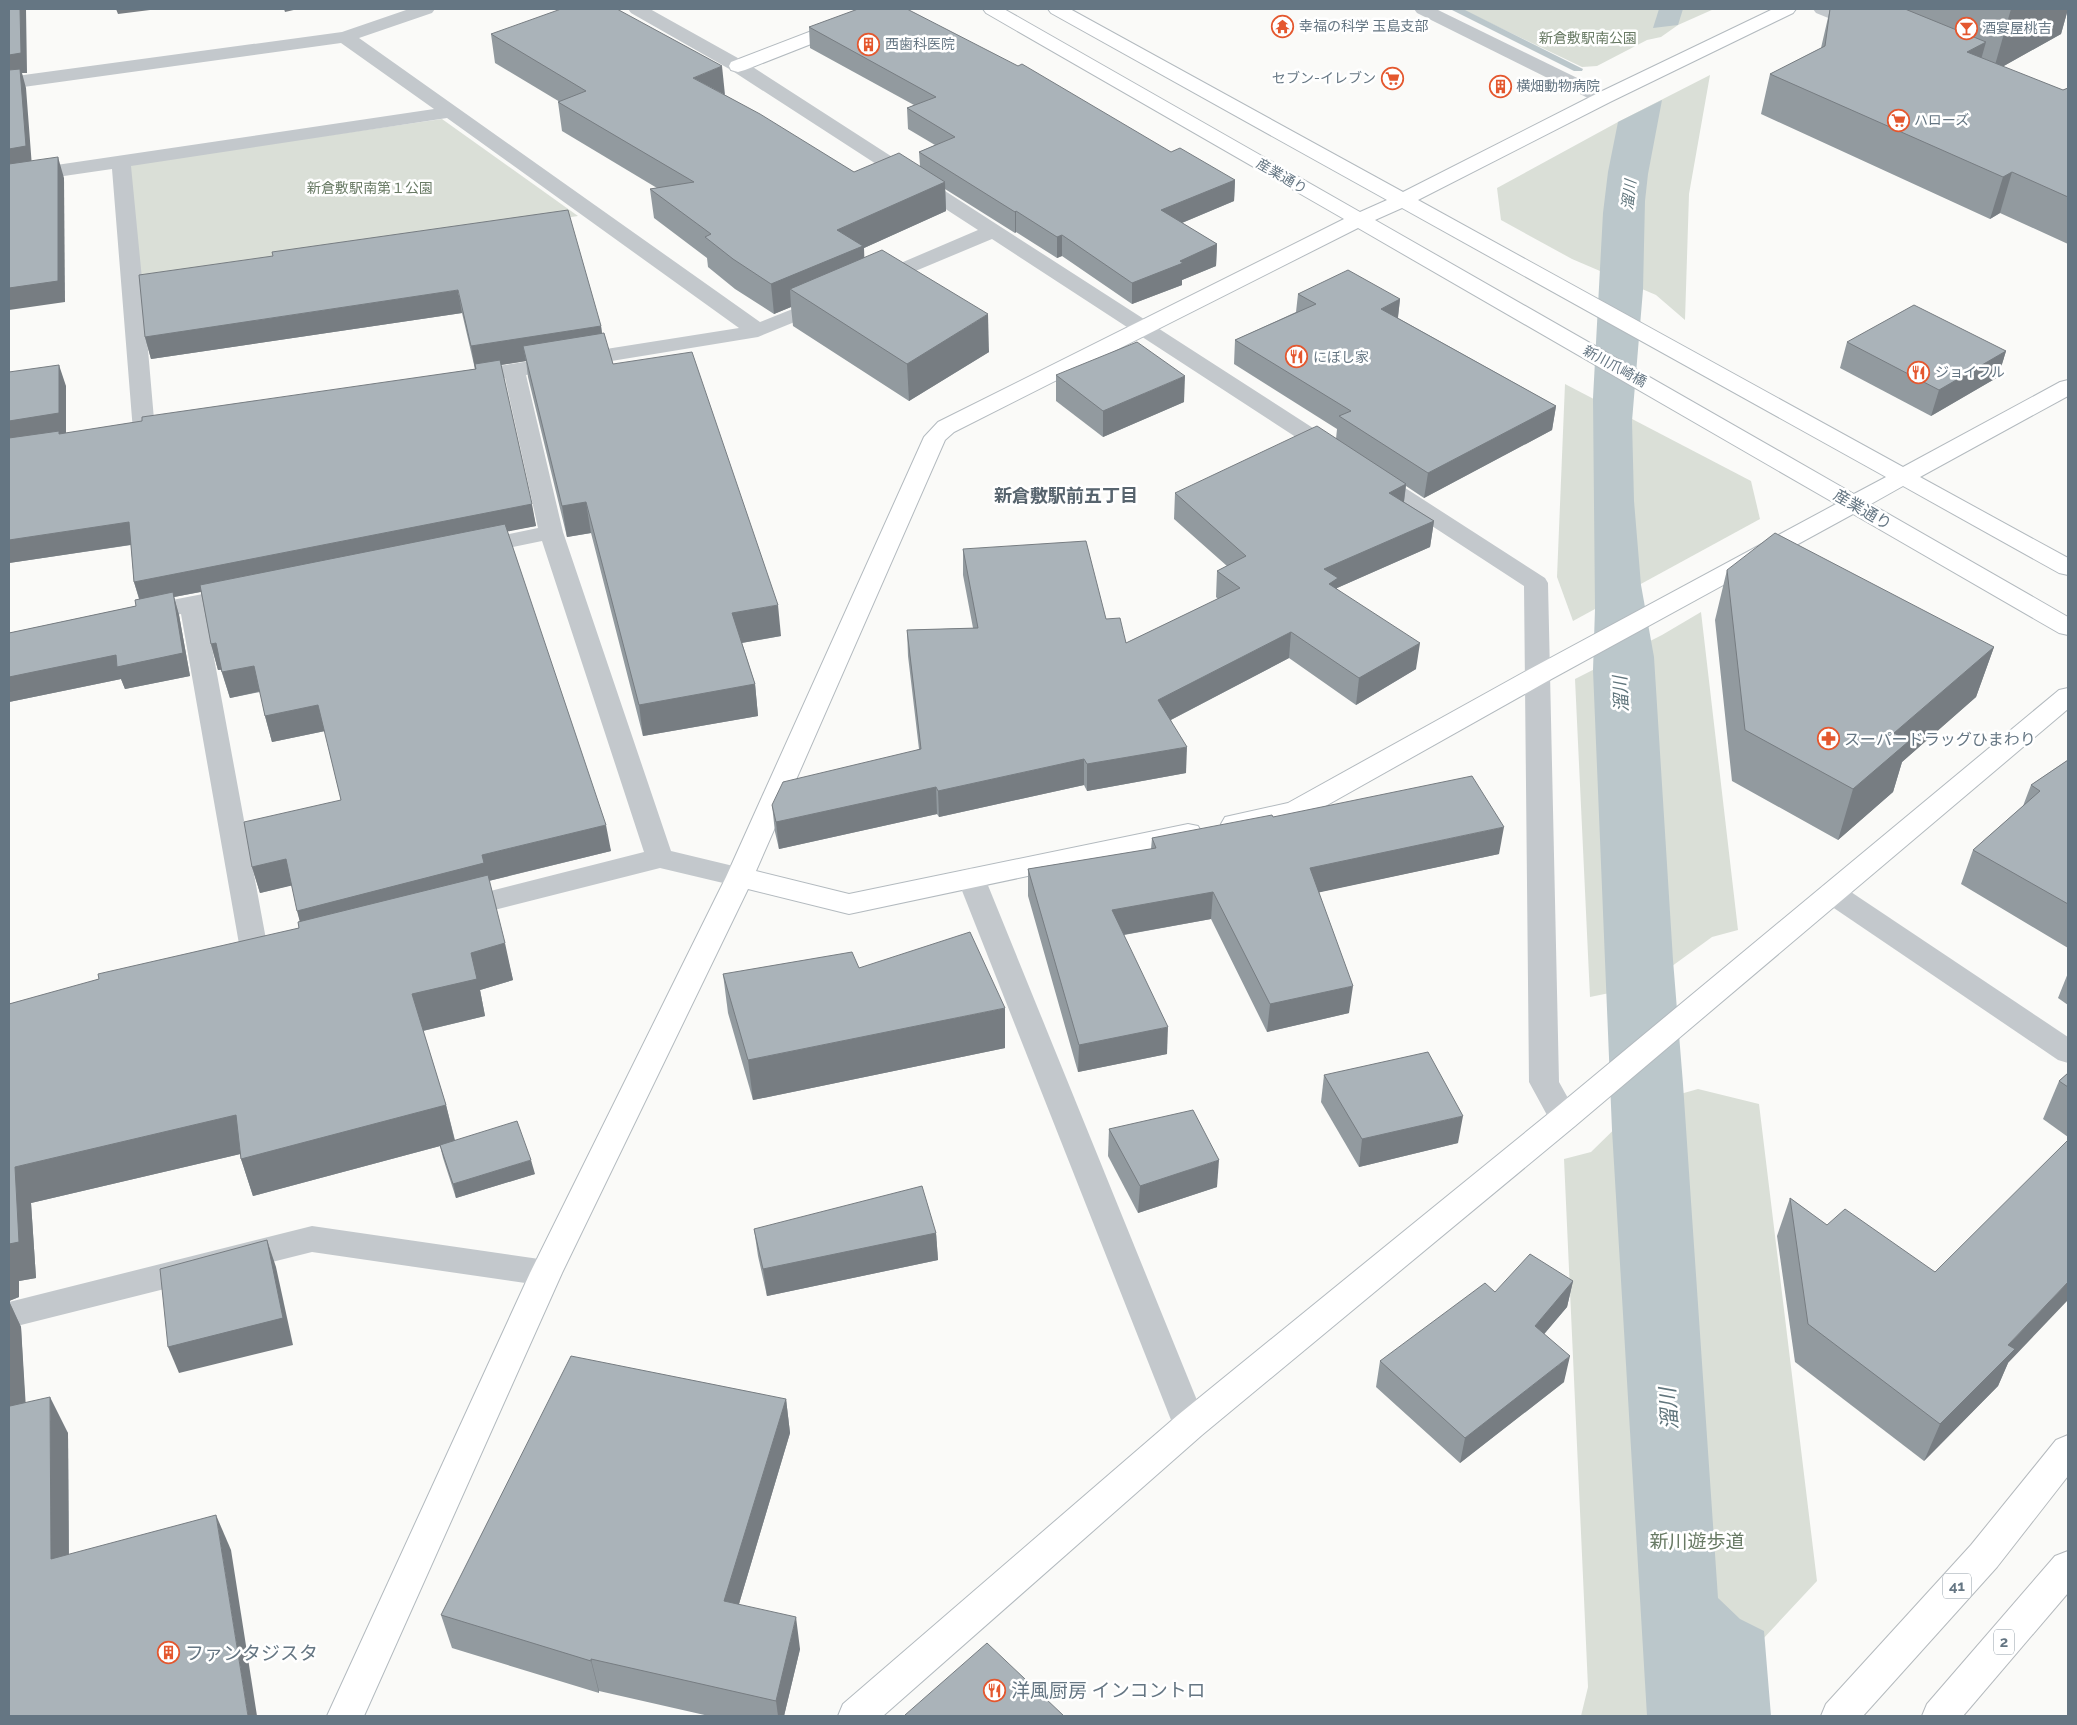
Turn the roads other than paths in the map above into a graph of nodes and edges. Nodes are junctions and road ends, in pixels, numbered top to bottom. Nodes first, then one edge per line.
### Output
1 (426, 9) edge
2 (637, 9) edge
3 (884, 9) edge
4 (992, 9) edge
5 (1057, 9) edge
6 (1423, 9) edge
7 (1787, 9) edge
8 (1822, 9) edge
9 (1879, 33) edge
10 (345, 37) junction
11 (738, 66) junction
12 (9, 83) edge
13 (1603, 98) junction
14 (452, 112) junction
15 (121, 161) junction
16 (9, 178) edge
17 (1402, 200) junction
18 (600, 219) junction
19 (1359, 220) junction
20 (571, 223) edge
21 (992, 232) junction
22 (190, 278) edge
23 (132, 287) junction
24 (1142, 328) junction
25 (758, 331) junction
26 (1572, 341) joint
27 (514, 371) junction
28 (446, 382) edge
29 (2068, 387) edge
30 (1658, 390) joint
31 (144, 430) edge
32 (1906, 476) junction
33 (1854, 503) junction
34 (552, 532) junction
35 (454, 552) edge
36 (2068, 568) edge
37 (260, 590) edge
38 (192, 604) junction
39 (115, 619) edge
40 (2068, 627) edge
41 (1537, 676) junction
42 (2068, 696) edge
43 (660, 858) junction
44 (740, 877) junction
45 (971, 878) junction
46 (1832, 893) junction
47 (439, 914) edge
48 (284, 954) edge
49 (256, 961) junction
50 (227, 968) edge
51 (2068, 1052) edge
52 (1564, 1118) junction
53 (546, 1273) junction
54 (9, 1315) edge
55 (1190, 1425) junction
56 (2068, 1450) edge
57 (2068, 1567) edge
58 (345, 1716) edge
59 (856, 1716) edge
60 (1839, 1716) edge
61 (1940, 1716) edge

1 - 10 street
2 - 11 street
3 - 11 main road
4 - 19 main road, 産業通り
5 - 17 main road
6 - 13 street
7 - 13 main road
8 - 9 street
10 - 12 street
10 - 14 street
11 - 21 street
13 - 17 main road
14 - 15 street
14 - 18 street
15 - 16 street
15 - 23 street
17 - 19 main road
17 - 32 main road
18 - 20 street
18 - 25 street
19 - 24 main road
19 - 26 main road, 産業通り
21 - 24 street
21 - 25 street
22 - 23 street
23 - 31 street
24 - 41 street
24 - 44 main road
25 - 27 street
26 - 30 main road, 新川爪崎橋
27 - 28 street
27 - 34 street
29 - 32 main road
30 - 33 main road, 産業通り
32 - 33 main road
32 - 36 main road
33 - 40 main road, 産業通り
33 - 41 main road
34 - 35 street
34 - 43 street
37 - 38 street
38 - 39 street
38 - 49 street
41 - 45 main road
41 - 52 street
42 - 46 main road
43 - 44 street
43 - 47 street
44 - 45 main road
44 - 53 main road
45 - 55 street
46 - 51 street
46 - 52 main road
48 - 49 street
49 - 50 street
52 - 55 main road
53 - 54 street
53 - 58 main road
55 - 59 main road
56 - 60 main road, 41
57 - 61 main road, 2

